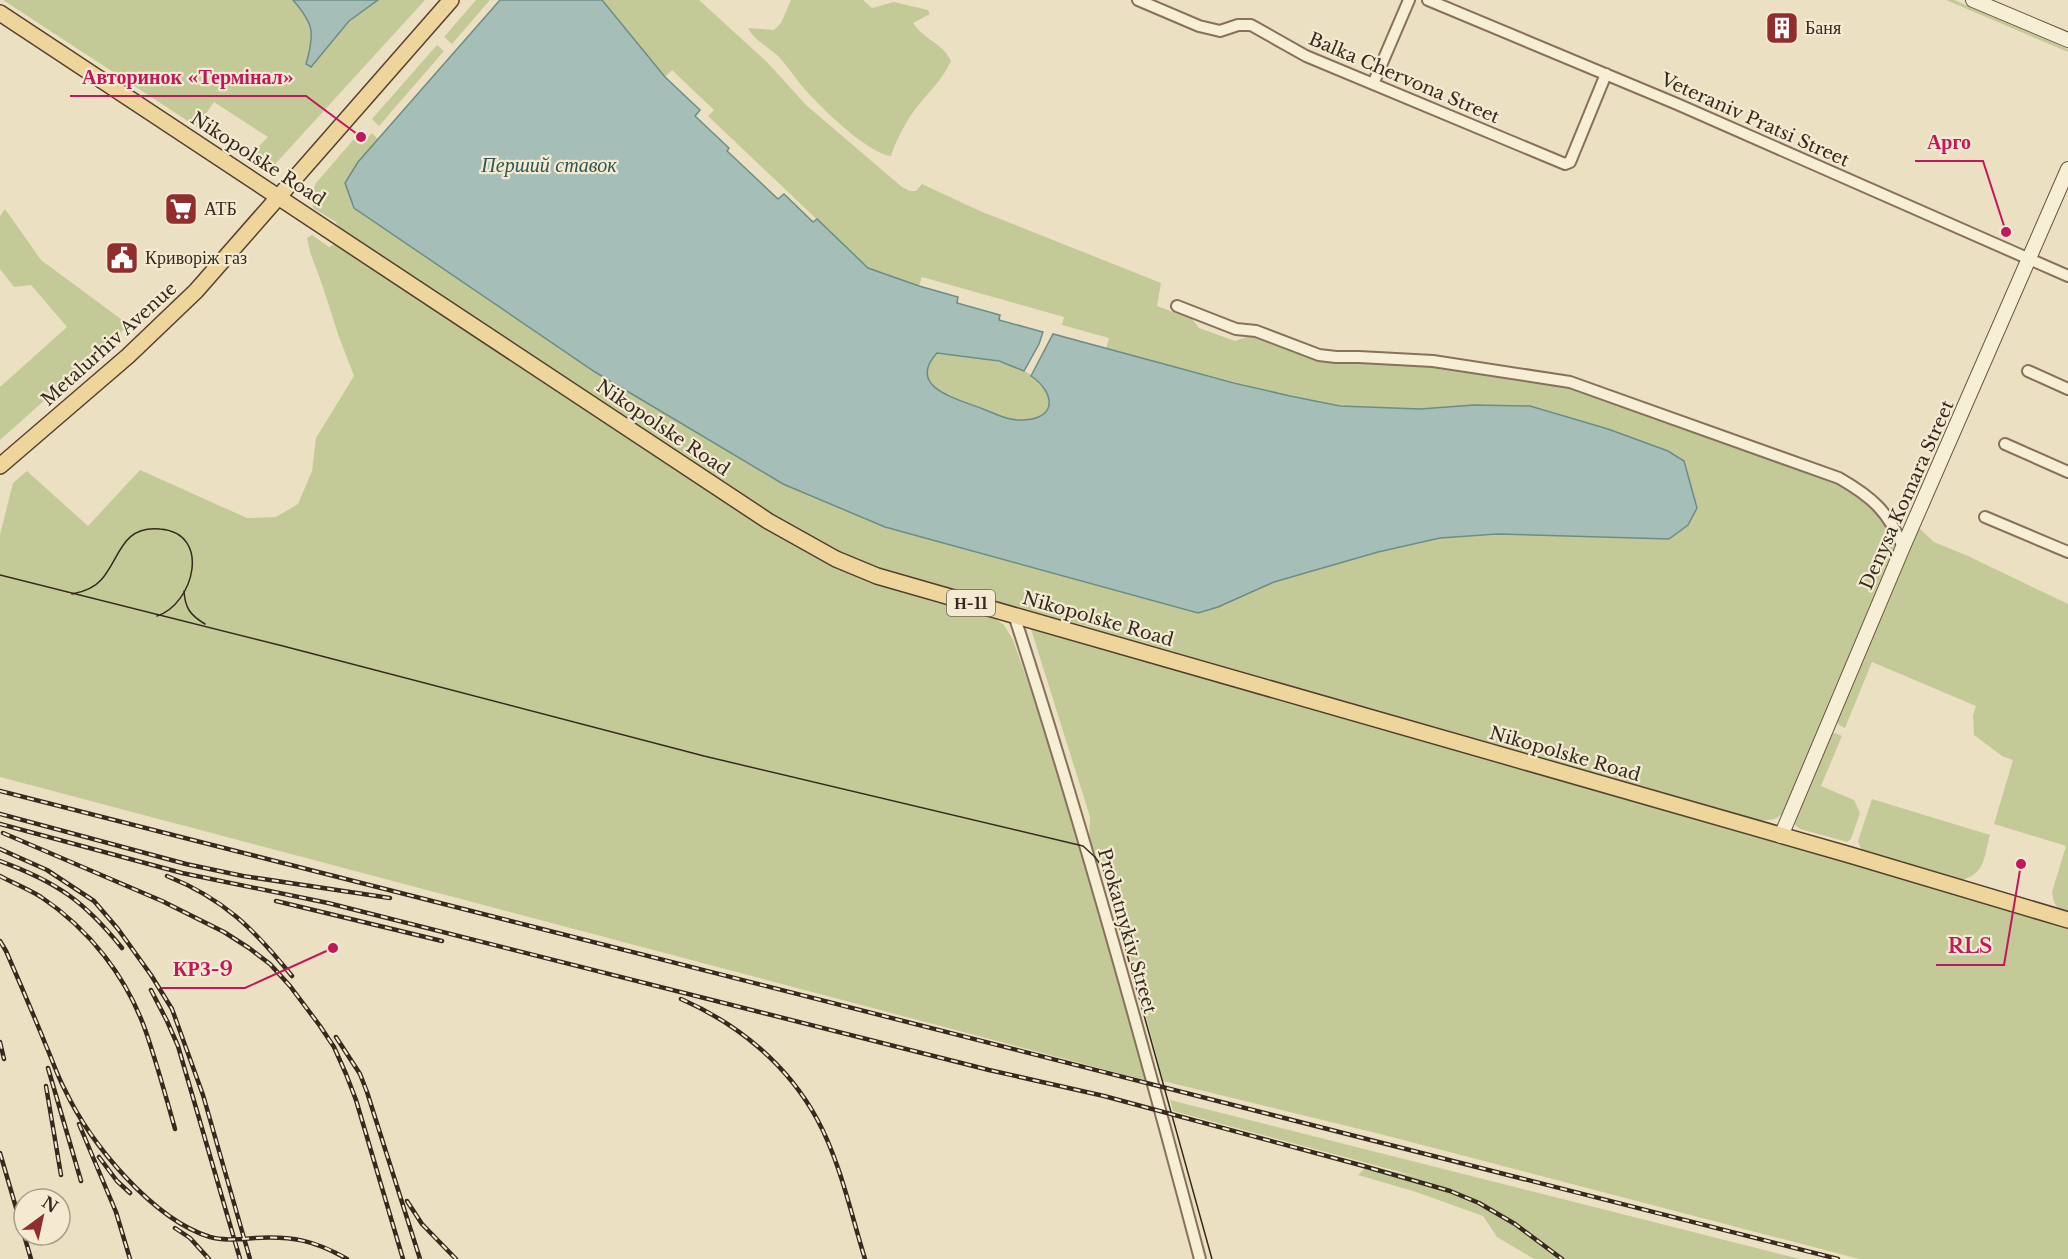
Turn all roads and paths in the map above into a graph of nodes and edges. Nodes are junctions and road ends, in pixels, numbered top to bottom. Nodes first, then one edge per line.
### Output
1 (451, 0) edge
2 (1138, 0) edge
3 (1409, 0) edge
4 (1428, 0) edge
5 (1974, 0) edge
6 (0, 13) edge
7 (2068, 40) edge
8 (1606, 74) junction
9 (1373, 84) junction
10 (2068, 169) edge
11 (279, 196) junction
12 (2030, 259) junction
13 (2068, 276) edge
14 (1177, 306) dead end
15 (2028, 371) dead end
16 (2068, 389) edge
17 (2005, 444) dead end
18 (0, 466) edge
19 (2068, 472) edge
20 (1985, 517) dead end
21 (1903, 547) junction
22 (2068, 552) edge
23 (1014, 615) junction
24 (1781, 836) junction
25 (2068, 920) edge
26 (1200, 1259) edge

1 - 11 main road, Metalurhiv Avenue
2 - 9 street, Balka Chervona Street
3 - 9 street
4 - 8 street, Veteraniv Pratsi Street
5 - 7 street
6 - 11 main road, Nikopolske Road / Н-11
8 - 9 street, Balka Chervona Street
8 - 12 street, Veteraniv Pratsi Street
10 - 12 street, Denysa Komara Street
11 - 18 main road, Metalurhiv Avenue
11 - 23 main road, Nikopolske Road / Н-11
12 - 13 street, Veteraniv Pratsi Street
12 - 21 street, Denysa Komara Street
14 - 21 street
15 - 16 street
17 - 19 street
20 - 22 street
21 - 24 street, Denysa Komara Street
23 - 24 main road, Nikopolske Road / Н-11
23 - 26 street, Prokatnykiv Street
24 - 25 main road, Nikopolske Road / Н-11

